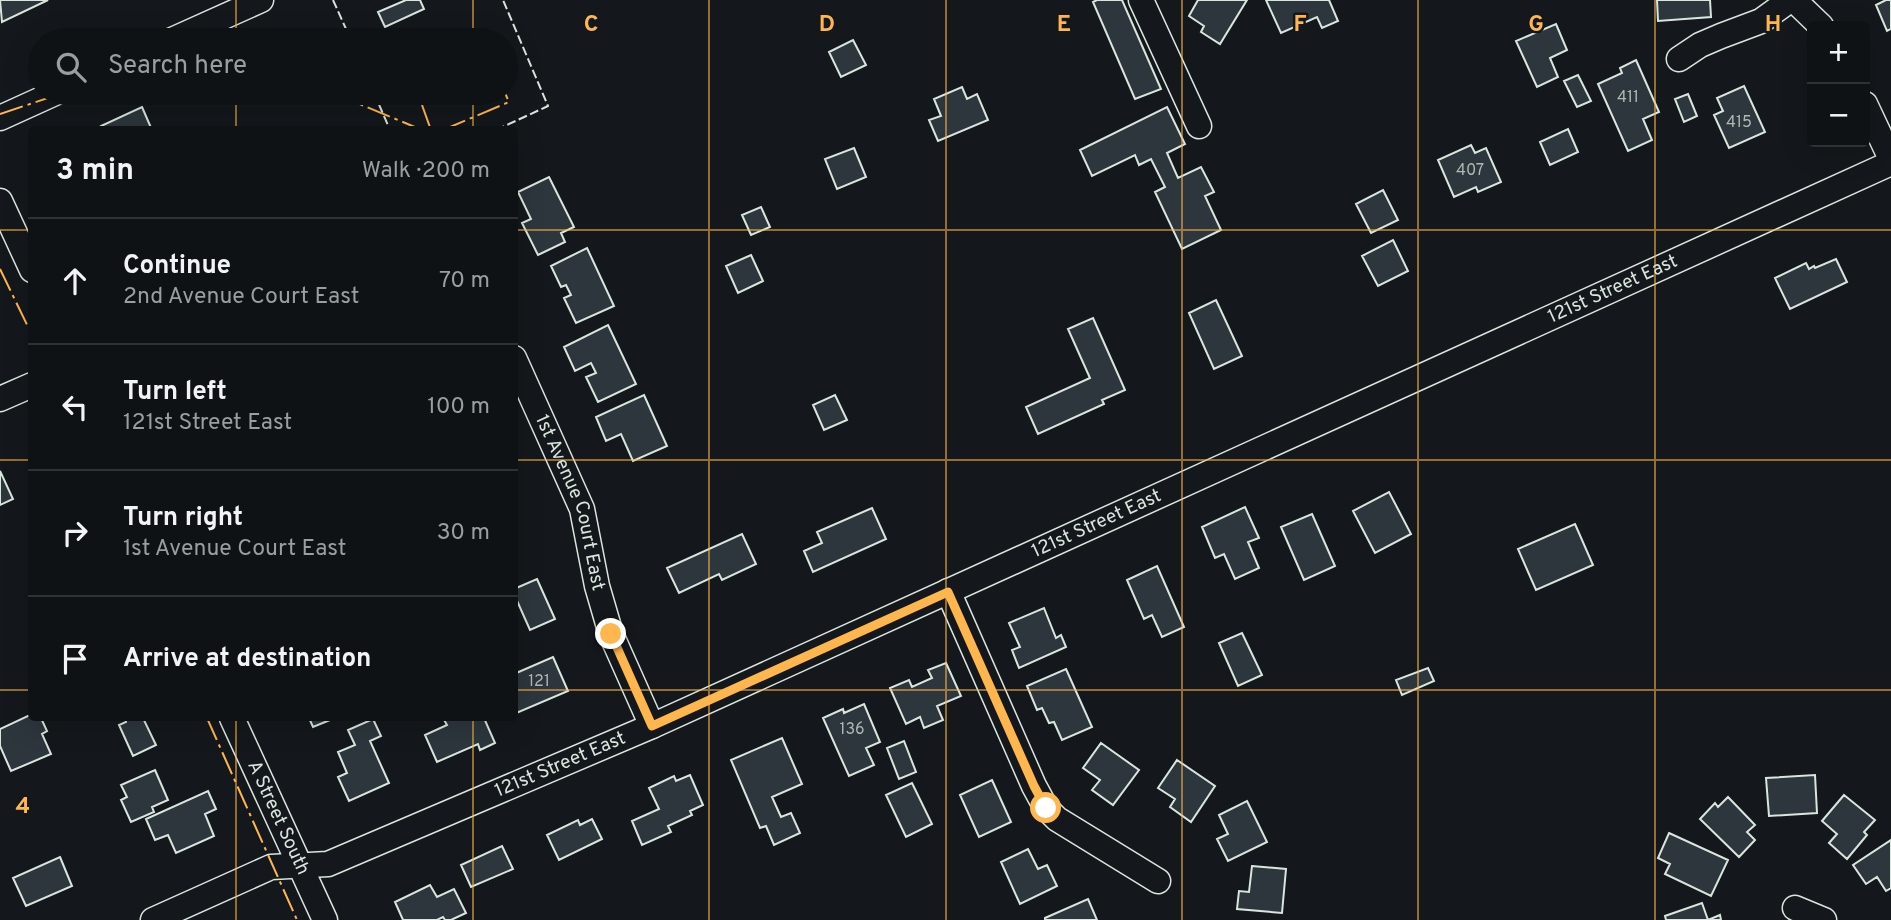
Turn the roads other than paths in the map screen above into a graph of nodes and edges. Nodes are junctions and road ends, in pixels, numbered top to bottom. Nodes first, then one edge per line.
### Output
1 (261, 0) edge
2 (1141, 0) edge
3 (1792, 0) edge
4 (1815, 21) edge
5 (199, 28) edge
6 (1679, 59) dead end
7 (29, 105) edge
8 (1870, 115) edge
9 (0, 118) edge
10 (1199, 126) dead end
11 (1891, 161) edge
12 (0, 201) edge
13 (28, 261) edge
14 (518, 367) edge
15 (28, 387) edge
16 (0, 399) edge
17 (948, 592) junction
18 (233, 721) edge
19 (652, 726) junction
20 (298, 865) junction
21 (1158, 881) dead end
22 (1795, 908) dead end
23 (153, 920) edge
24 (325, 920) edge
25 (1824, 920) edge

1 - 5 street
2 - 10 street
3 - 4 street
3 - 6 street
7 - 9 street
8 - 11 street
11 - 17 street, 121st Street East
12 - 13 street
14 - 19 street, 1st Avenue Court East
15 - 16 street
17 - 19 street, 121st Street East
17 - 21 street
18 - 20 street, A Street South
19 - 20 street, 121st Street East
20 - 23 street, 121st Street East
20 - 24 street, A Street South
22 - 25 street

